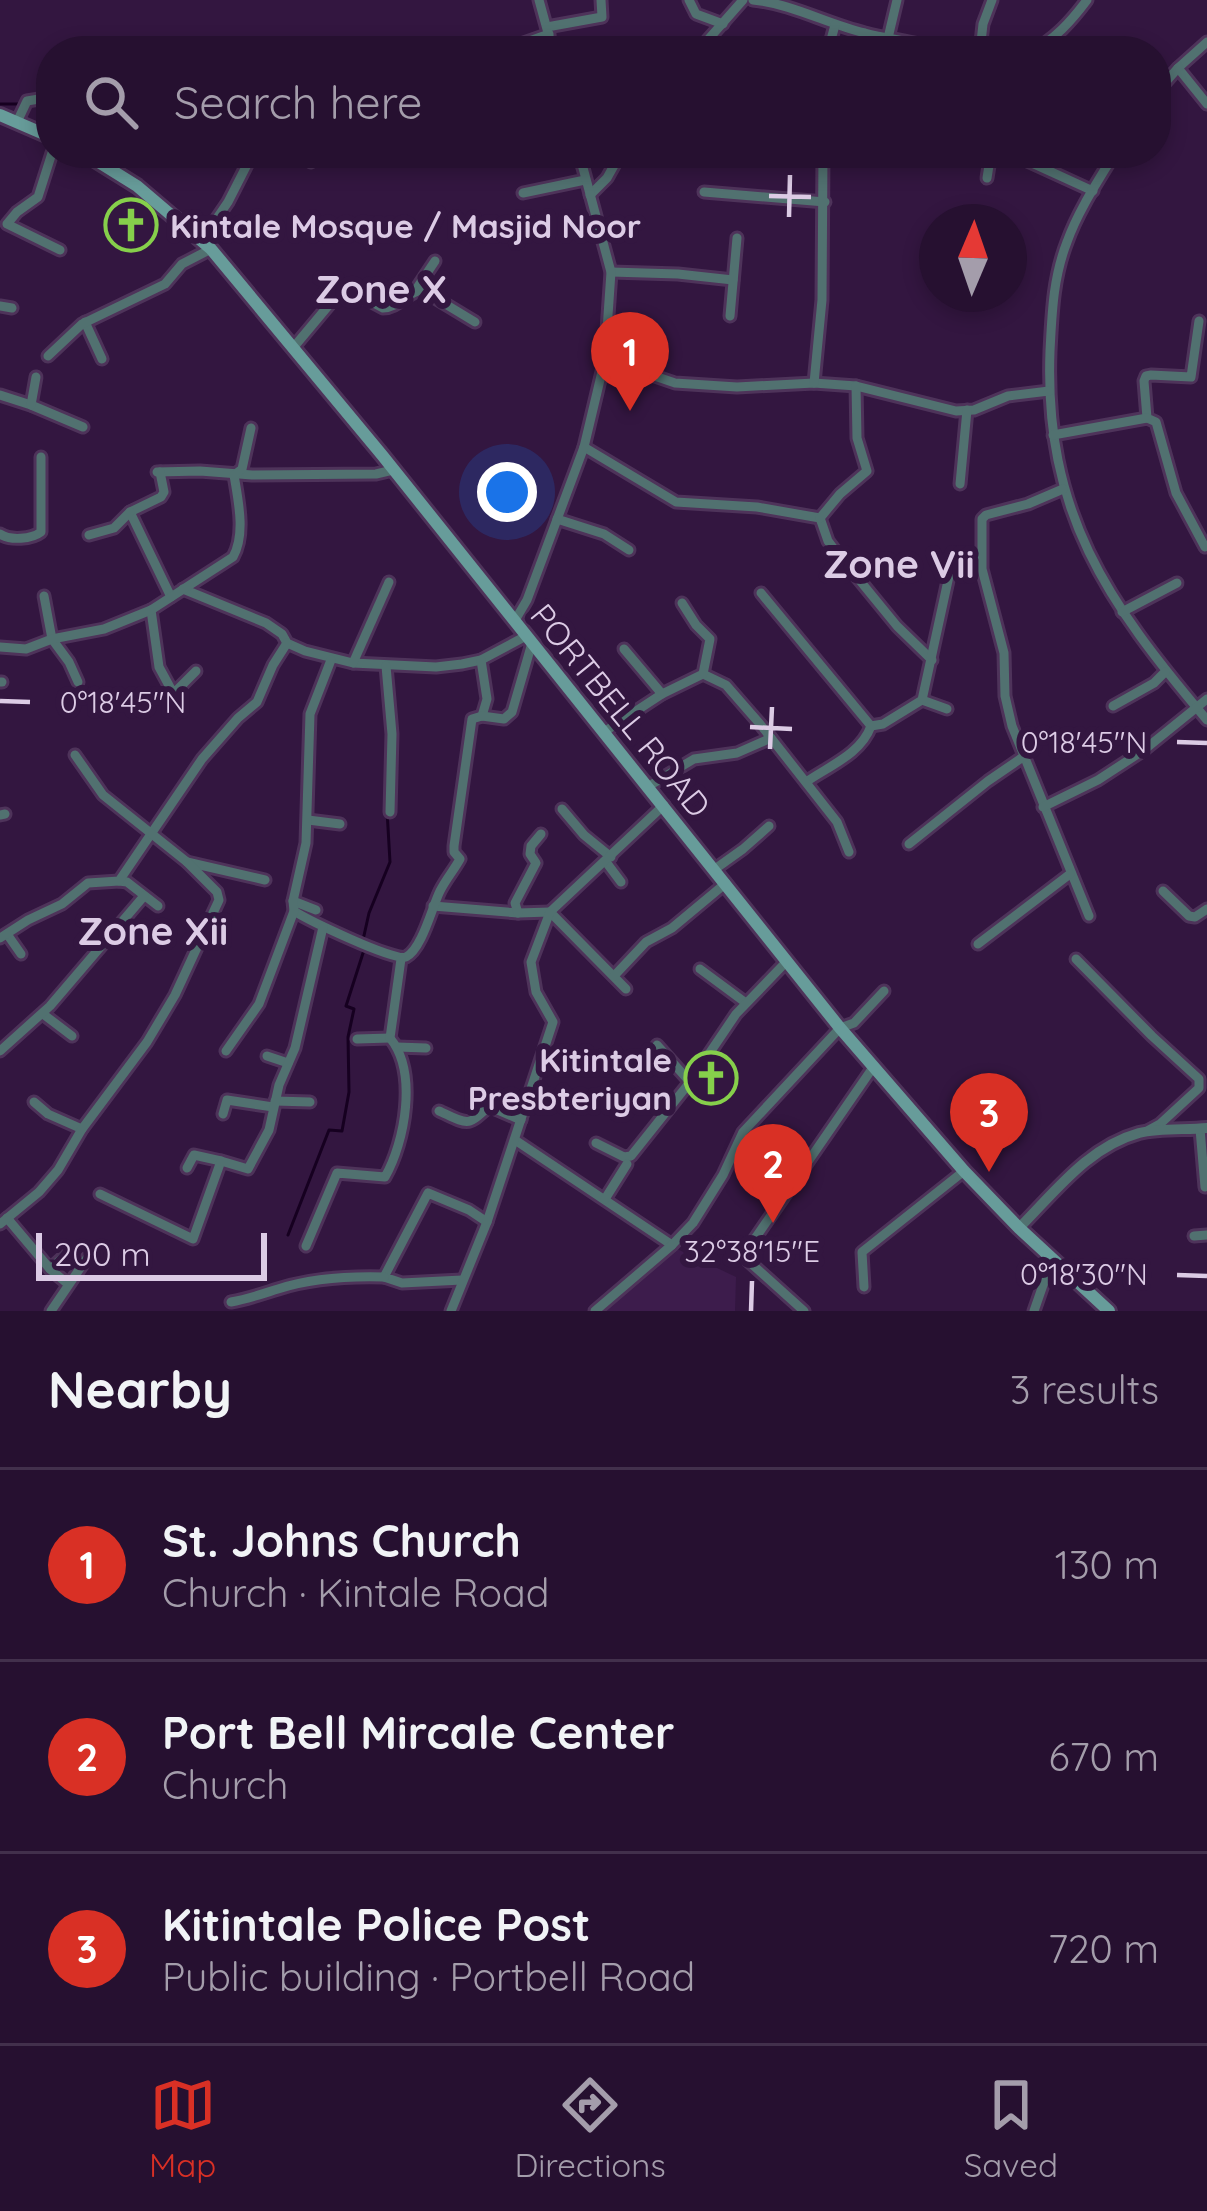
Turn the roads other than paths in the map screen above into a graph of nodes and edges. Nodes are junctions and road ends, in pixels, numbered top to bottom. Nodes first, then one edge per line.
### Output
1 (538, 0) edge
2 (602, 0) edge
3 (689, 0) edge
4 (743, 0) edge
5 (753, 0) edge
6 (897, 0) edge
7 (992, 0) edge
8 (1087, 0) edge
9 (781, 2) edge
10 (723, 24) junction
11 (836, 25) junction
12 (548, 30) junction
13 (534, 36) edge
14 (549, 36) edge
15 (712, 36) edge
16 (833, 36) edge
17 (880, 36) edge
18 (888, 36) edge
19 (982, 36) edge
20 (1054, 36) edge
21 (1207, 42) edge
22 (1178, 68) junction
23 (1171, 76) edge
24 (36, 100) edge
25 (1207, 104) edge
26 (0, 115) edge
27 (17, 122) junction
28 (36, 130) edge
29 (47, 168) edge
30 (108, 168) edge
31 (245, 168) edge
32 (582, 168) edge
33 (613, 168) edge
34 (824, 168) edge
35 (989, 168) edge
36 (1043, 168) edge
37 (1106, 168) edge
38 (987, 178) dead end
39 (585, 180) junction
40 (1093, 191) junction
41 (704, 192) dead end
42 (523, 194) dead end
43 (590, 195) junction
44 (825, 202) junction
45 (737, 238) dead end
46 (207, 244) junction
47 (61, 250) dead end
48 (435, 261) dead end
49 (611, 272) junction
50 (733, 280) junction
51 (416, 291) junction
52 (730, 316) dead end
53 (1199, 321) dead end
54 (85, 322) junction
55 (475, 322) dead end
56 (293, 348) junction
57 (48, 356) dead end
58 (102, 359) dead end
59 (605, 359) junction
60 (36, 377) dead end
61 (814, 383) junction
62 (856, 386) junction
63 (1049, 391) junction
64 (0, 395) edge
65 (32, 405) junction
66 (967, 410) junction
67 (1148, 418) junction
68 (82, 427) dead end
69 (251, 428) dead end
70 (1053, 435) junction
71 (584, 447) junction
72 (41, 457) dead end
73 (393, 470) junction
74 (234, 475) junction
75 (960, 484) dead end
76 (1063, 489) junction
77 (130, 512) junction
78 (820, 518) junction
79 (557, 519) junction
80 (0, 534) edge
81 (89, 535) dead end
82 (1205, 547) edge
83 (629, 550) dead end
84 (950, 576) dead end
85 (389, 582) dead end
86 (1177, 583) dead end
87 (183, 589) junction
88 (761, 593) dead end
89 (44, 596) dead end
90 (171, 597) junction
91 (682, 603) dead end
92 (152, 610) junction
93 (1122, 612) junction
94 (514, 622) junction
95 (52, 639) junction
96 (529, 639) junction
97 (287, 643) junction
98 (0, 647) edge
99 (624, 649) dead end
100 (331, 660) junction
101 (481, 660) junction
102 (932, 660) junction
103 (353, 663) junction
104 (386, 665) junction
105 (196, 670) dead end
106 (1166, 671) junction
107 (704, 674) junction
108 (78, 682) dead end
109 (662, 694) junction
110 (1207, 699) edge
111 (922, 700) junction
112 (1113, 706) dead end
113 (1196, 707) junction
114 (946, 709) dead end
115 (482, 716) junction
116 (1207, 720) edge
117 (871, 726) junction
118 (604, 732) junction
119 (771, 738) junction
120 (75, 755) dead end
121 (1023, 757) junction
122 (806, 782) junction
123 (649, 787) junction
124 (664, 805) junction
125 (1043, 807) junction
126 (562, 809) dead end
127 (391, 812) dead end
128 (308, 820) junction
129 (340, 824) dead end
130 (769, 826) dead end
131 (152, 833) junction
132 (541, 834) dead end
133 (909, 844) dead end
134 (848, 852) dead end
135 (608, 860) junction
136 (187, 862) junction
137 (715, 868) junction
138 (1070, 874) junction
139 (265, 880) dead end
140 (119, 881) junction
141 (622, 882) dead end
142 (726, 884) junction
143 (1163, 891) dead end
144 (143, 896) junction
145 (158, 905) dead end
146 (294, 906) junction
147 (433, 906) junction
148 (1207, 909) edge
149 (316, 910) dead end
150 (550, 912) junction
151 (518, 913) junction
152 (1089, 916) dead end
153 (323, 927) junction
154 (4, 936) edge
155 (978, 944) dead end
156 (21, 953) dead end
157 (400, 958) junction
158 (1076, 959) dead end
159 (787, 961) junction
160 (700, 969) dead end
161 (614, 976) junction
162 (626, 989) dead end
163 (884, 991) dead end
164 (746, 1003) junction
165 (43, 1014) junction
166 (840, 1028) junction
167 (72, 1036) dead end
168 (357, 1039) dead end
169 (393, 1043) junction
170 (656, 1046) dead end
171 (426, 1048) dead end
172 (0, 1051) edge
173 (226, 1051) dead end
174 (267, 1056) dead end
175 (288, 1063) junction
176 (874, 1066) junction
177 (690, 1082) junction
178 (34, 1102) dead end
179 (310, 1102) dead end
180 (274, 1104) junction
181 (439, 1111) dead end
182 (223, 1114) dead end
183 (521, 1120) junction
184 (82, 1129) junction
185 (1204, 1129) edge
186 (1145, 1132) junction
187 (515, 1140) junction
188 (596, 1143) dead end
189 (221, 1161) junction
190 (626, 1164) dead end
191 (187, 1168) dead end
192 (964, 1171) junction
193 (1205, 1186) edge
194 (100, 1194) dead end
195 (605, 1199) junction
196 (4, 1221) edge
197 (487, 1222) junction
198 (1019, 1228) junction
199 (1207, 1235) edge
200 (1194, 1236) dead end
201 (672, 1245) junction
202 (306, 1246) dead end
203 (70, 1251) dead end
204 (86, 1258) dead end
205 (1052, 1259) junction
206 (50, 1269) junction
207 (384, 1277) junction
208 (462, 1280) junction
209 (68, 1284) junction
210 (864, 1286) dead end
211 (249, 1298) junction
212 (231, 1302) dead end
213 (453, 1308) edge
214 (51, 1311) edge
215 (248, 1311) edge
216 (470, 1311) edge
217 (595, 1311) edge
218 (803, 1311) edge
219 (1034, 1311) edge
220 (1109, 1311) edge

1 - 12 street
2 - 12 street
3 - 10 street
4 - 10 street
5 - 9 street
6 - 18 street
7 - 19 street
8 - 20 street
9 - 11 street
10 - 15 street
11 - 16 street
11 - 17 street
12 - 13 street
12 - 14 street
21 - 22 street
22 - 23 street
22 - 25 street
24 - 27 street
26 - 27 main road
27 - 28 main road
29 - 47 street
30 - 46 main road, PORTBELL ROAD
31 - 46 street
32 - 39 street
33 - 43 street
34 - 44 street
35 - 38 street
36 - 40 street
37 - 40 street
39 - 42 street
39 - 43 street
40 - 63 street
41 - 44 street
43 - 49 street
44 - 61 street
45 - 50 street
46 - 54 street
46 - 56 main road, PORTBELL ROAD
48 - 51 street
49 - 50 street
49 - 59 street
50 - 52 street
51 - 55 street
51 - 56 street
53 - 67 street
54 - 57 street
54 - 58 street
56 - 73 main road, PORTBELL ROAD
59 - 61 street
59 - 71 street
60 - 65 street
61 - 62 street
62 - 66 street
62 - 78 street
63 - 66 street
63 - 70 street
64 - 65 street
65 - 68 street
66 - 75 street
67 - 70 street
67 - 82 street
69 - 74 street
70 - 76 street
71 - 78 street
71 - 79 street
72 - 80 street
73 - 74 street
73 - 94 main road, PORTBELL ROAD
74 - 77 street
74 - 87 street
76 - 93 street
76 - 121 street
77 - 81 street
77 - 90 street
78 - 102 street
79 - 83 street
79 - 94 street
84 - 102 street
85 - 103 street
86 - 93 street
87 - 90 street
87 - 97 street
88 - 117 street
89 - 95 street
90 - 92 street
91 - 107 street
92 - 95 street
92 - 105 street
93 - 106 street
94 - 96 main road, PORTBELL ROAD
95 - 98 street
95 - 108 street
96 - 101 street
96 - 115 street
96 - 118 main road, PORTBELL ROAD
97 - 100 street
97 - 131 street
99 - 109 street
100 - 103 street
100 - 128 street
101 - 104 street
101 - 115 street
102 - 111 street
103 - 104 street
104 - 127 street
106 - 112 street
106 - 113 street
107 - 109 street
107 - 119 street
109 - 118 street
110 - 113 street
111 - 114 street
111 - 117 street
113 - 116 street
113 - 125 street
115 - 147 street
117 - 122 street
118 - 123 main road, PORTBELL ROAD
119 - 122 street
119 - 123 street
120 - 131 street
121 - 125 street
121 - 133 street
122 - 134 street
123 - 124 main road, PORTBELL ROAD
124 - 135 street
124 - 137 main road, PORTBELL ROAD
125 - 138 street
126 - 135 street
128 - 129 street
128 - 146 street
130 - 137 street
131 - 136 street
131 - 140 street
132 - 151 street
135 - 141 street
135 - 150 street
136 - 139 street
136 - 184 street
137 - 142 main road, PORTBELL ROAD
138 - 152 street
138 - 155 street
140 - 144 street
140 - 154 street
142 - 159 main road, PORTBELL ROAD
142 - 161 street
143 - 148 street
144 - 145 street
144 - 165 street
146 - 149 street
146 - 153 street
146 - 173 street
147 - 151 street
147 - 157 street
150 - 151 street
150 - 161 street
150 - 183 street
153 - 157 street
153 - 175 street
154 - 156 street
157 - 169 street
158 - 186 street
159 - 164 street
159 - 166 main road, PORTBELL ROAD
160 - 164 street
161 - 162 street
163 - 166 street
164 - 177 street
165 - 167 street
165 - 172 street
166 - 176 main road, PORTBELL ROAD
166 - 201 street
168 - 169 street
169 - 171 street
169 - 202 street
170 - 177 street
174 - 175 street
175 - 180 street
176 - 192 main road, PORTBELL ROAD
176 - 218 street
177 - 188 street
178 - 184 street
179 - 180 street
180 - 182 street
180 - 189 street
181 - 183 street
183 - 187 street
184 - 196 street
185 - 186 street
185 - 193 street
186 - 198 street
187 - 195 street
187 - 197 street
189 - 191 street
189 - 194 street
190 - 195 street
192 - 198 main road, PORTBELL ROAD
192 - 210 street
195 - 201 street
196 - 206 street
197 - 207 street
197 - 208 street
198 - 205 main road, PORTBELL ROAD
199 - 200 street
201 - 217 street
203 - 206 street
204 - 209 street
205 - 219 street
205 - 220 main road, PORTBELL ROAD
206 - 209 street
207 - 208 street
207 - 211 street
208 - 213 street
209 - 214 street
211 - 212 street
211 - 215 street
213 - 216 street

